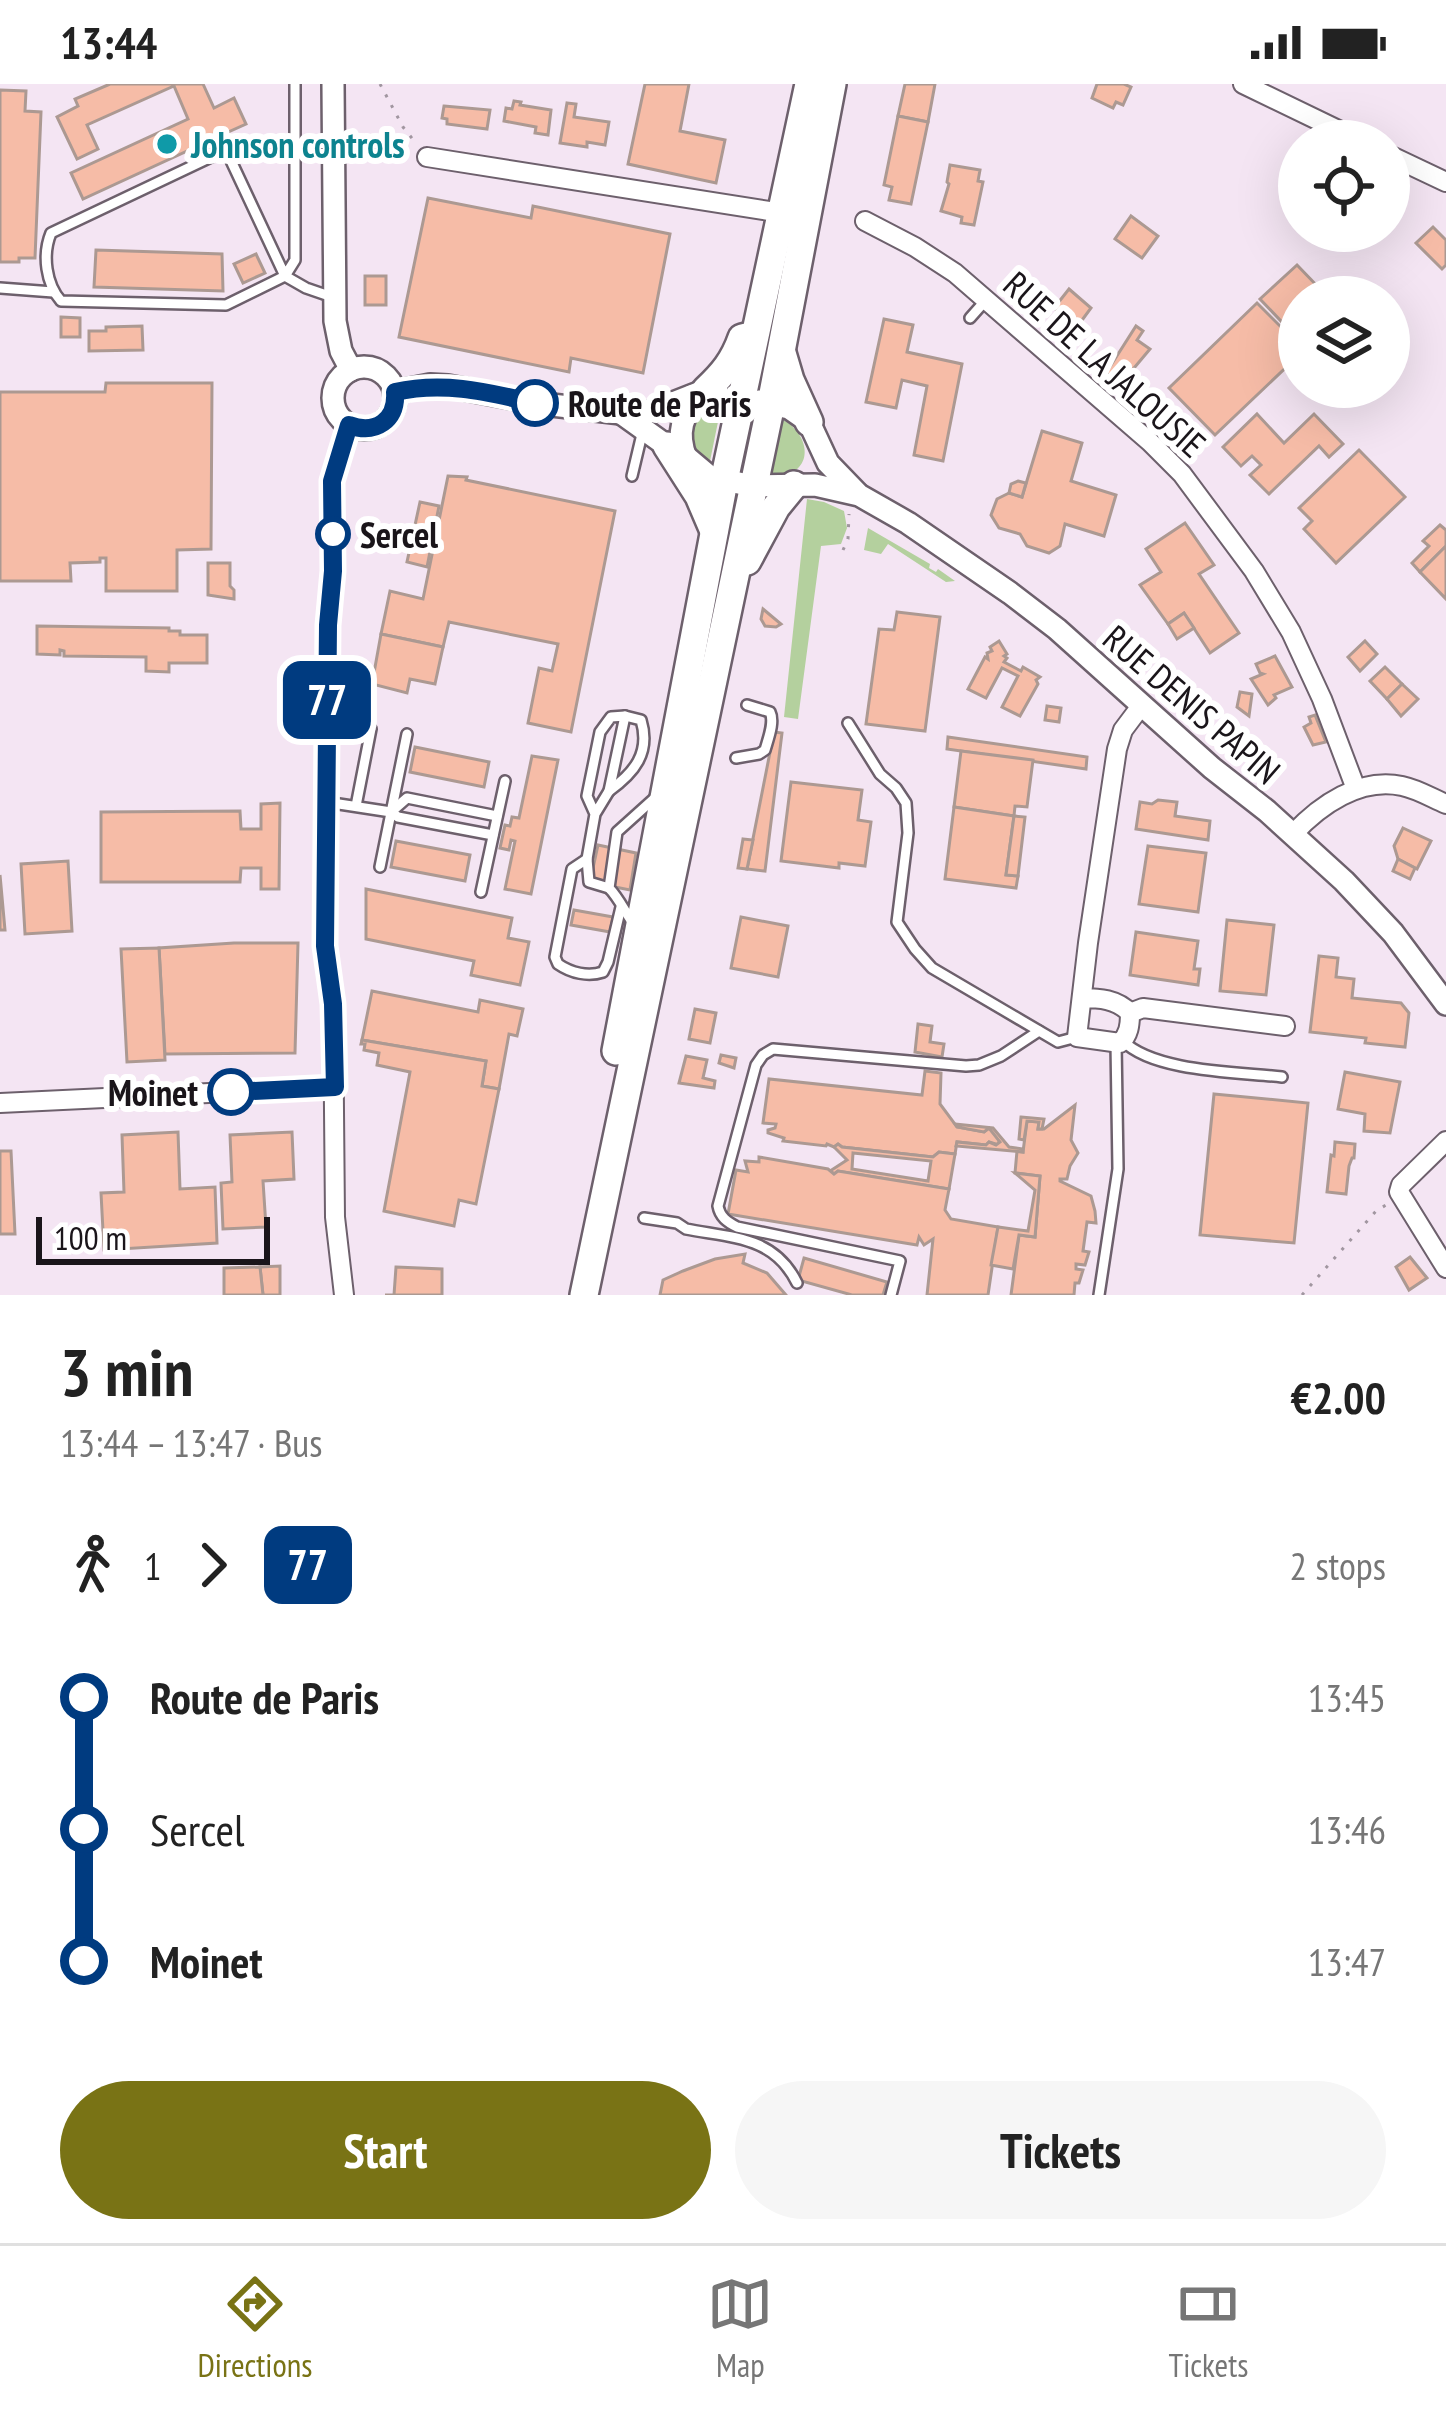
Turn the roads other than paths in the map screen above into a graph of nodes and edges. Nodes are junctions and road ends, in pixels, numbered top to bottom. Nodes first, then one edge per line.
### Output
1 (296, 84) edge
2 (333, 84) edge
3 (809, 84) edge
4 (832, 84) edge
5 (1243, 84) edge
6 (1317, 120) edge
7 (428, 157) road end
8 (1410, 165) edge
9 (1446, 182) edge
10 (801, 184) junction
11 (782, 213) junction
12 (865, 221) dead end
13 (285, 276) junction
14 (0, 288) edge
15 (53, 292) junction
16 (334, 298) junction
17 (986, 299) junction
18 (970, 318) dead end
19 (755, 334) junction
20 (782, 351) junction
21 (351, 370) junction
22 (706, 390) junction
23 (395, 392) junction
24 (758, 400) junction
25 (647, 420) junction
26 (349, 425) junction
27 (813, 430) junction
28 (677, 452) junction
29 (632, 476) dead end
30 (724, 481) junction
31 (794, 485) junction
32 (753, 486) junction
33 (854, 503) junction
34 (714, 531) junction
35 (733, 586) junction
36 (747, 705) dead end
37 (1142, 706) junction
38 (626, 716) junction
39 (848, 723) dead end
40 (371, 730) dead end
41 (407, 734) dead end
42 (736, 758) dead end
43 (505, 781) dead end
44 (666, 789) junction
45 (1356, 789) junction
46 (608, 791) junction
47 (326, 802) junction
48 (1446, 804) edge
49 (356, 806) junction
50 (391, 812) junction
51 (596, 814) junction
52 (497, 816) junction
53 (1293, 834) junction
54 (493, 835) junction
55 (587, 859) junction
56 (380, 867) dead end
57 (608, 888) junction
58 (481, 892) dead end
59 (621, 907) junction
60 (639, 931) junction
61 (1082, 998) junction
62 (1446, 1004) edge
63 (1130, 1013) junction
64 (1285, 1026) dead end
65 (1039, 1031) junction
66 (1077, 1037) junction
67 (1120, 1042) junction
68 (1282, 1077) dead end
69 (335, 1087) junction
70 (0, 1103) edge
71 (1446, 1141) edge
72 (644, 1217) dead end
73 (1446, 1268) edge
74 (797, 1283) dead end
75 (344, 1295) edge
76 (568, 1295) edge
77 (584, 1295) edge
78 (891, 1295) edge
79 (1099, 1295) edge

1 - 13 lane
2 - 16 street
3 - 10 main road
4 - 10 main road
5 - 6 street
7 - 11 street
8 - 9 street
10 - 11 main road
10 - 20 main road
11 - 19 main road
12 - 17 street, RUE DE LA JALOUSIE
13 - 15 lane
13 - 15 lane
13 - 16 lane
14 - 15 lane
16 - 21 street
17 - 18 lane
17 - 45 street, RUE DE LA JALOUSIE
19 - 22 main road
19 - 24 main road
20 - 24 main road
20 - 27 main road
21 - 23 street
21 - 26 street
22 - 24 street
22 - 25 street
22 - 28 street
23 - 25 street
23 - 26 street
24 - 27 street
24 - 30 main road
24 - 32 main road
25 - 28 street
25 - 29 lane
26 - 47 street
27 - 31 street
27 - 33 street
28 - 30 street
28 - 34 main road
30 - 32 street
30 - 34 main road
31 - 32 street
31 - 33 street
31 - 35 main road
32 - 35 main road
33 - 37 street, RUE DENIS PAPIN
34 - 44 main road
35 - 77 main road
36 - 42 lane
37 - 53 street, RUE DENIS PAPIN
37 - 61 street
38 - 46 lane
38 - 46 lane
38 - 51 lane
39 - 65 lane
40 - 49 lane
41 - 50 lane
43 - 52 lane
44 - 57 lane
44 - 60 main road
45 - 48 street
45 - 53 street
46 - 51 lane
47 - 49 lane
47 - 69 street
49 - 50 lane
50 - 52 lane
50 - 54 lane
50 - 56 lane
51 - 55 lane
52 - 54 lane
53 - 62 street, RUE DENIS PAPIN
54 - 58 lane
55 - 57 lane
55 - 59 lane
57 - 59 lane
59 - 60 lane
60 - 76 main road
61 - 63 street
61 - 66 street
63 - 64 street
63 - 67 street
65 - 66 lane
65 - 78 lane
66 - 67 street
67 - 68 lane
67 - 79 lane
69 - 70 street
69 - 75 street
71 - 73 street
72 - 74 lane

